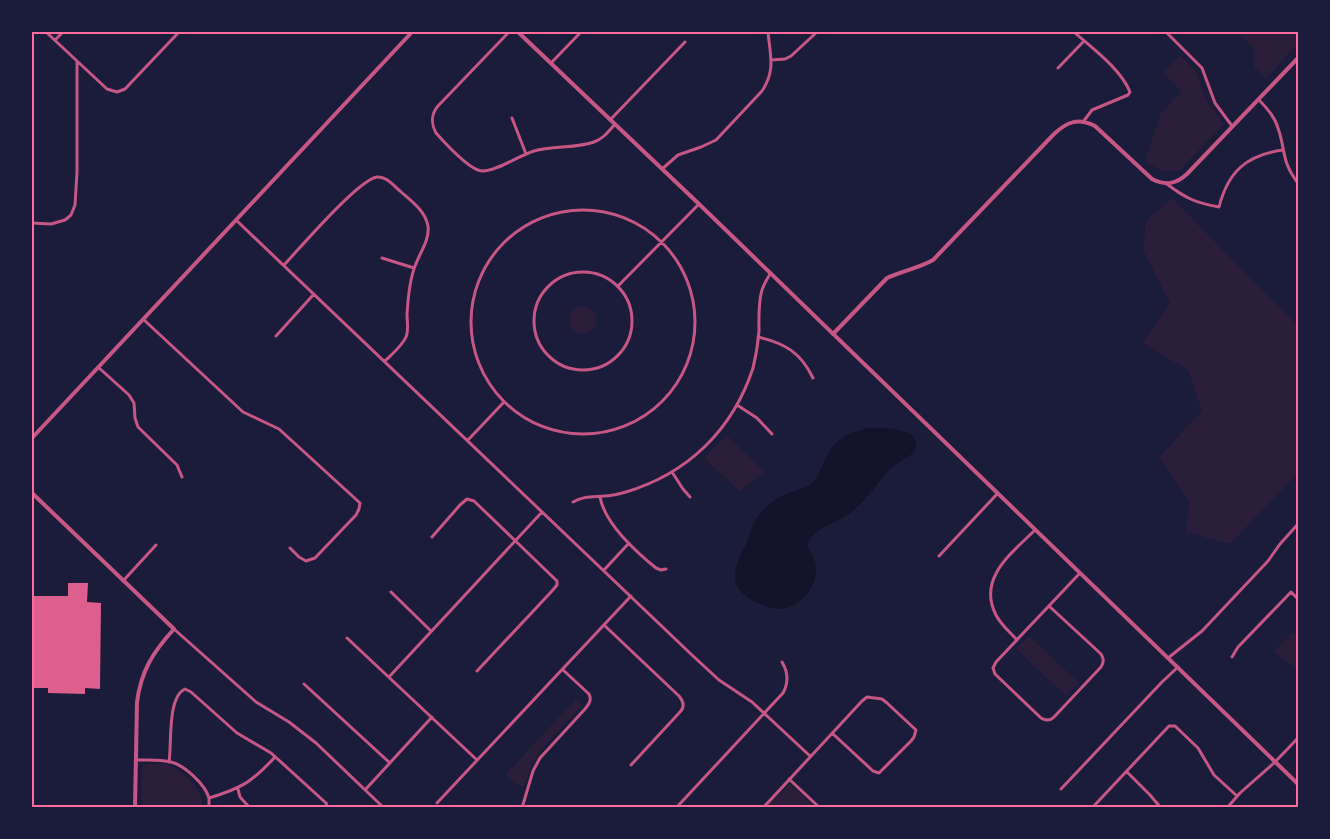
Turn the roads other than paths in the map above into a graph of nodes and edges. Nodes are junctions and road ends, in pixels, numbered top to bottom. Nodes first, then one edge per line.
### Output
1 (46, 32) edge
2 (63, 32) edge
3 (179, 32) edge
4 (412, 32) edge
5 (509, 32) edge
6 (518, 32) edge
7 (581, 32) edge
8 (768, 32) edge
9 (817, 32) edge
10 (1074, 32) edge
11 (1166, 32) edge
12 (55, 40) junction
13 (1084, 40) junction
14 (685, 42) dead end
15 (1299, 58) edge
16 (771, 60) junction
17 (76, 61) junction
18 (551, 63) junction
19 (1058, 68) dead end
20 (1259, 100) junction
21 (512, 118) dead end
22 (610, 120) junction
23 (1083, 122) junction
24 (615, 124) junction
25 (1233, 127) junction
26 (1283, 150) junction
27 (526, 154) junction
28 (662, 169) junction
29 (1166, 183) junction
30 (1299, 183) edge
31 (699, 204) junction
32 (236, 220) junction
33 (32, 223) edge
34 (661, 242) junction
35 (382, 258) dead end
36 (284, 265) junction
37 (414, 268) junction
38 (771, 274) junction
39 (618, 287) junction
40 (314, 294) junction
41 (143, 319) junction
42 (833, 334) junction
43 (276, 336) dead end
44 (758, 337) junction
45 (385, 362) junction
46 (98, 367) junction
47 (813, 378) dead end
48 (504, 402) junction
49 (737, 405) junction
50 (772, 434) dead end
51 (32, 438) edge
52 (467, 440) junction
53 (672, 472) junction
54 (182, 477) dead end
55 (32, 493) edge
56 (998, 494) junction
57 (600, 496) junction
58 (690, 496) dead end
59 (573, 502) dead end
60 (542, 512) junction
61 (1299, 524) edge
62 (1035, 530) junction
63 (432, 537) dead end
64 (516, 540) junction
65 (629, 543) junction
66 (156, 544) dead end
67 (290, 548) dead end
68 (939, 556) dead end
69 (666, 569) dead end
70 (604, 570) junction
71 (1080, 573) junction
72 (123, 581) junction
73 (391, 592) dead end
74 (631, 596) junction
75 (1299, 599) edge
76 (1049, 606) junction
77 (604, 625) junction
78 (174, 629) junction
79 (431, 631) junction
80 (347, 638) dead end
81 (1017, 640) junction
82 (1232, 657) dead end
83 (1168, 658) junction
84 (782, 662) dead end
85 (1178, 667) junction
86 (563, 670) junction
87 (477, 671) dead end
88 (389, 677) junction
89 (304, 684) dead end
90 (764, 713) junction
91 (432, 717) junction
92 (832, 733) junction
93 (1299, 738) edge
94 (810, 756) junction
95 (275, 757) junction
96 (137, 760) junction
97 (477, 760) junction
98 (169, 762) junction
99 (1275, 762) junction
100 (390, 763) junction
101 (631, 765) dead end
102 (1126, 772) junction
103 (789, 779) junction
104 (1299, 784) edge
105 (238, 789) junction
106 (1061, 789) dead end
107 (365, 790) junction
108 (1237, 796) junction
109 (208, 798) junction
110 (437, 803) dead end
111 (135, 807) edge
112 (209, 807) edge
113 (250, 807) edge
114 (328, 807) edge
115 (384, 807) edge
116 (522, 807) edge
117 (676, 807) edge
118 (763, 807) edge
119 (820, 807) edge
120 (1092, 807) edge
121 (1161, 807) edge
122 (1227, 807) edge

1 - 12 street
2 - 12 street
3 - 17 street
4 - 32 street
5 - 27 street
6 - 18 street
7 - 18 street
8 - 16 street
9 - 16 street
10 - 13 street
11 - 25 street
12 - 17 street
13 - 19 street
13 - 23 street
14 - 22 street
15 - 20 street
16 - 28 street
17 - 33 street
18 - 22 street
20 - 25 street
20 - 26 street
21 - 27 street
22 - 24 street
23 - 29 street
23 - 42 street
24 - 27 street
24 - 28 street
25 - 29 street
26 - 29 street
26 - 30 street
28 - 31 street
31 - 34 street
31 - 38 street
32 - 36 street
32 - 41 street
34 - 39 street
34 - 48 street
34 - 48 street
35 - 37 street
36 - 37 street
36 - 40 street
37 - 45 street
38 - 42 street
38 - 44 street
39 - 39 street
40 - 43 street
40 - 45 street
41 - 46 street
41 - 67 street
42 - 56 street
44 - 47 street
44 - 49 street
45 - 52 street
46 - 51 street
46 - 54 street
48 - 52 street
49 - 50 street
49 - 53 street
52 - 60 street
53 - 57 street
53 - 58 street
55 - 72 street
56 - 62 street
56 - 68 street
57 - 59 street
57 - 65 street
60 - 64 street
60 - 70 street
61 - 83 street
62 - 71 street
62 - 81 street
63 - 64 street
64 - 79 street
64 - 87 street
65 - 69 street
65 - 70 street
66 - 72 street
70 - 74 street
71 - 76 street
71 - 83 street
72 - 78 street
73 - 79 street
74 - 77 street
74 - 90 street
75 - 82 street
76 - 81 street
76 - 81 street
77 - 86 street
77 - 101 street
78 - 96 street
78 - 107 street
79 - 88 street
80 - 88 street
83 - 85 street
84 - 90 street
85 - 99 street
85 - 106 street
86 - 97 street
86 - 116 street
88 - 91 street
89 - 100 street
90 - 94 street
90 - 117 street
91 - 97 street
91 - 100 street
92 - 92 street
92 - 94 street
93 - 99 street
94 - 103 street
95 - 98 street
95 - 105 street
95 - 114 street
96 - 98 street
96 - 111 street
97 - 110 street
98 - 109 street
99 - 104 street
99 - 108 street
100 - 107 street
102 - 108 street
102 - 120 street
102 - 121 street
103 - 118 street
103 - 119 street
105 - 109 street
105 - 113 street
107 - 115 street
108 - 122 street
109 - 112 street

